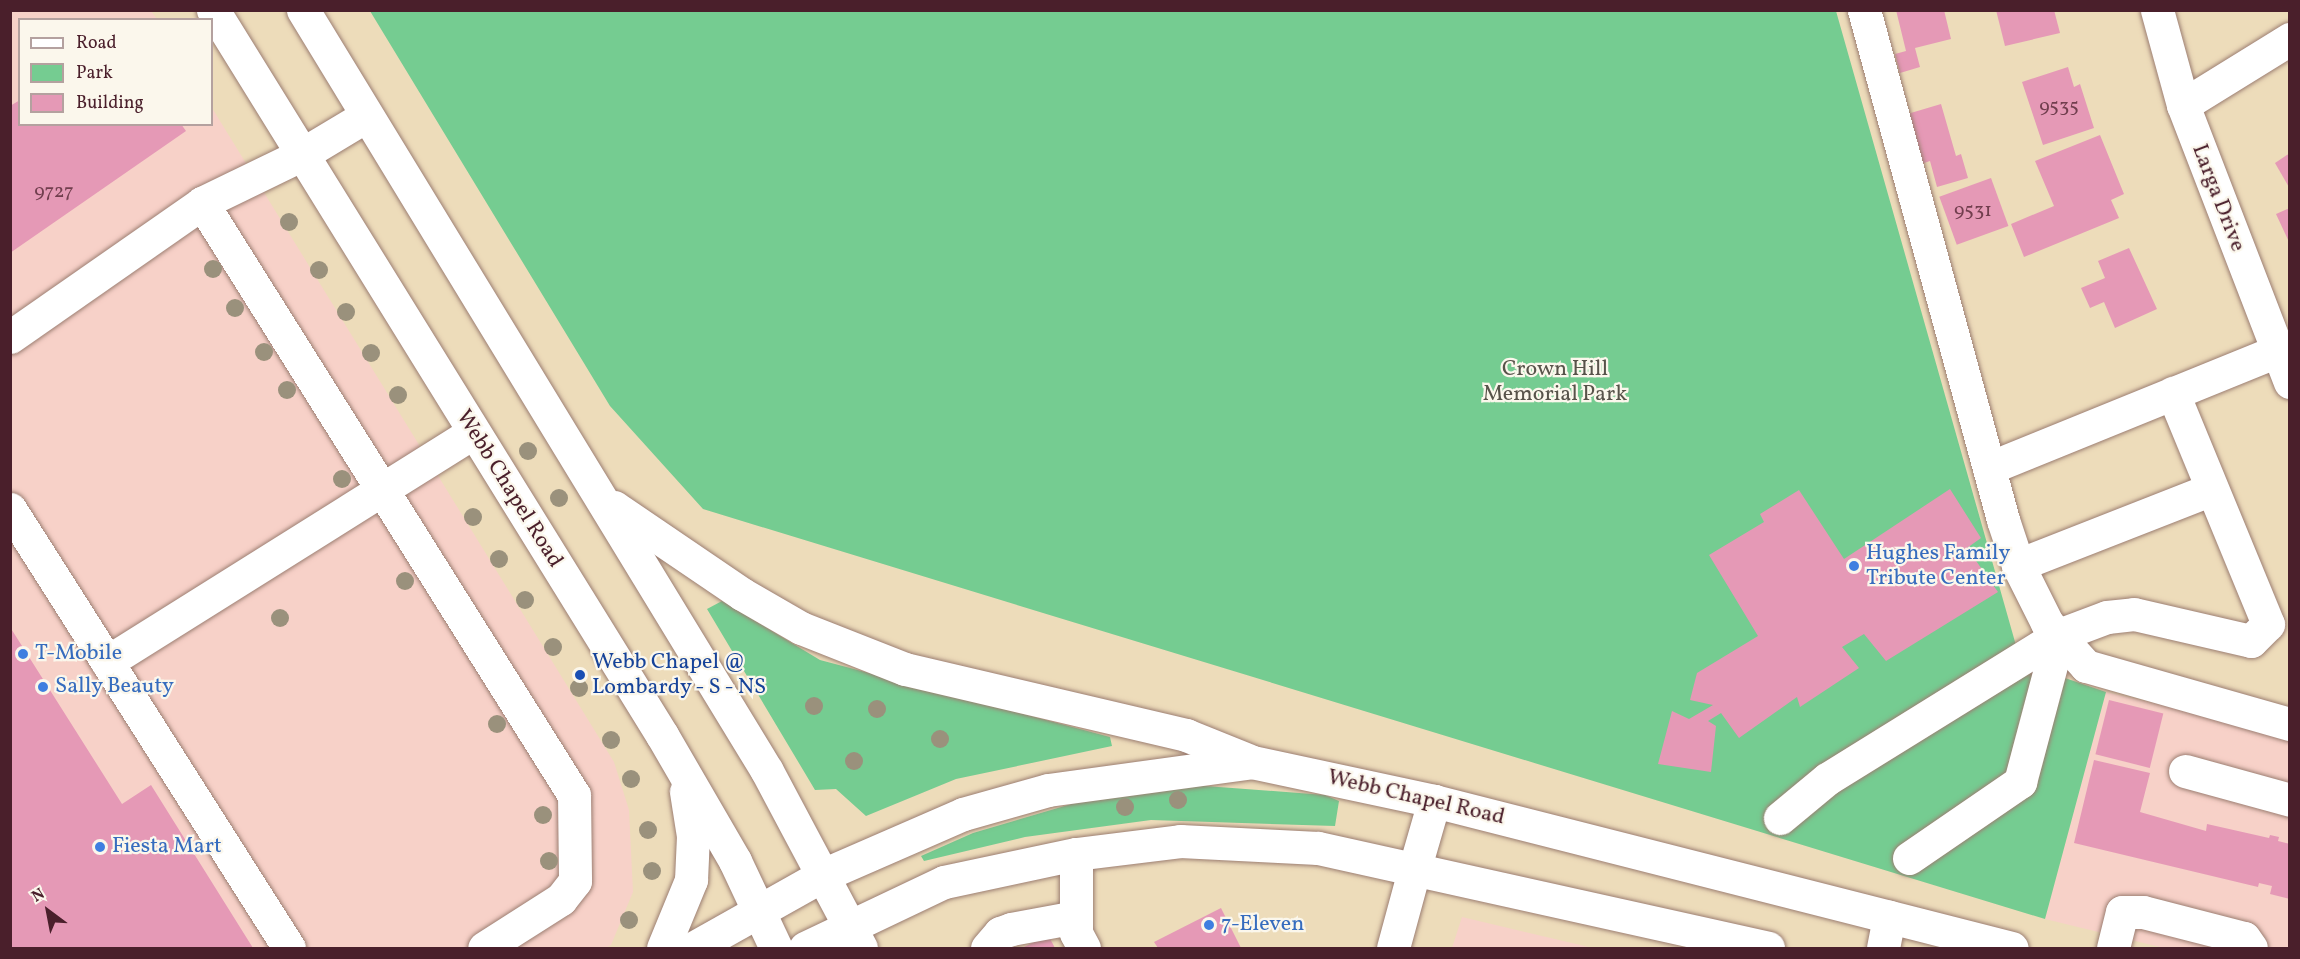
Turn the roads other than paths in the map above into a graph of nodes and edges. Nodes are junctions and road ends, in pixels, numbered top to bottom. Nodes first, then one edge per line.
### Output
1 (303, 10) edge
2 (1864, 10) edge
3 (2157, 10) edge
4 (220, 13) edge
5 (2289, 39) edge
6 (2183, 105) junction
7 (366, 116) junction
8 (301, 155) junction
9 (202, 203) junction
10 (10, 337) edge
11 (2277, 351) junction
12 (2289, 382) edge
13 (2172, 393) junction
14 (473, 432) junction
15 (1989, 468) junction
16 (382, 489) junction
17 (2212, 489) junction
18 (604, 500) junction
19 (10, 509) edge
20 (2018, 565) junction
21 (2059, 635) junction
22 (107, 662) junction
23 (2289, 724) edge
24 (662, 735) junction
25 (1252, 762) junction
26 (2185, 771) dead end
27 (2289, 800) edge
28 (1434, 801) junction
29 (1780, 818) dead end
30 (1076, 854) junction
31 (1909, 858) dead end
32 (1415, 867) junction
33 (823, 874) junction
34 (757, 909) junction
35 (1076, 917) junction
36 (1886, 933) edge
37 (855, 937) edge
38 (289, 948) edge
39 (484, 948) edge
40 (663, 948) edge
41 (693, 948) edge
42 (776, 948) edge
43 (805, 948) edge
44 (987, 948) edge
45 (1084, 948) edge
46 (1393, 948) edge
47 (1768, 948) edge
48 (2012, 948) edge
49 (2113, 948) edge
50 (2251, 948) edge

1 - 7 main road
2 - 15 main road
3 - 6 main road, Larga Drive
4 - 8 main road, Webb Chapel Road
5 - 6 main road
6 - 11 main road, Larga Drive
7 - 8 main road
7 - 18 main road
8 - 9 main road
8 - 14 main road, Webb Chapel Road
9 - 10 main road
9 - 16 main road
11 - 12 main road, Larga Drive
11 - 13 main road
13 - 15 main road
13 - 17 main road
14 - 16 main road
14 - 24 main road, Webb Chapel Road
15 - 20 main road
16 - 22 main road
16 - 39 main road
17 - 20 main road
17 - 21 main road
18 - 25 main road
18 - 33 main road
19 - 22 main road
20 - 21 main road
21 - 23 main road
21 - 29 main road
21 - 31 main road
22 - 38 main road
24 - 34 main road, Webb Chapel Road
24 - 40 main road
25 - 28 main road, Webb Chapel Road
25 - 33 main road, Webb Chapel Road
26 - 27 main road
28 - 32 main road
28 - 36 main road, Webb Chapel Road
30 - 32 main road
30 - 35 main road
30 - 37 main road
32 - 46 main road
32 - 47 main road
33 - 34 main road, Webb Chapel Road
33 - 37 main road
34 - 41 main road
34 - 42 main road
35 - 44 main road
35 - 45 main road
36 - 48 main road, Webb Chapel Road
37 - 43 main road
49 - 50 main road

